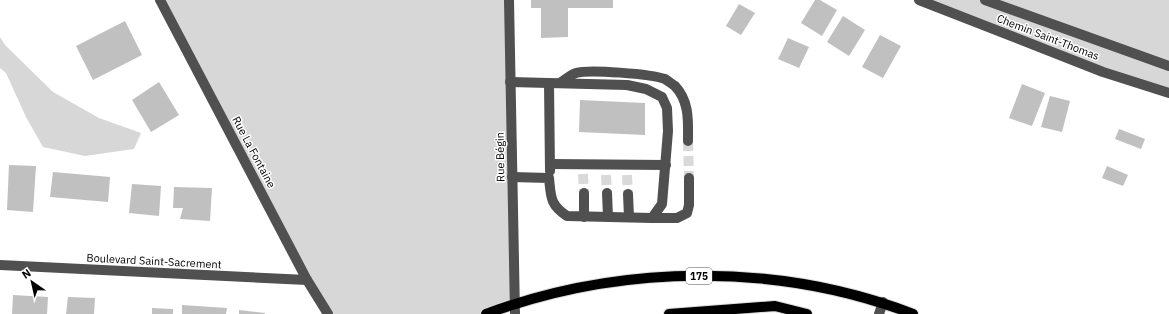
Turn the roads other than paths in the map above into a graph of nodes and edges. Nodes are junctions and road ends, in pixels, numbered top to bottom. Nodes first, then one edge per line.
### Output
1 (160, 0) edge
2 (509, 0) edge
3 (919, 0) edge
4 (985, 0) edge
5 (1169, 66) edge
6 (510, 82) junction
7 (549, 83) junction
8 (560, 83) junction
9 (1169, 93) edge
10 (688, 142) tunnel mouth
11 (550, 164) junction
12 (606, 164) junction
13 (626, 164) junction
14 (666, 165) junction
15 (606, 175) tunnel mouth
16 (627, 175) tunnel mouth
17 (512, 177) junction
18 (550, 178) junction
19 (689, 178) tunnel mouth
20 (584, 193) tunnel mouth
21 (607, 193) tunnel mouth
22 (628, 194) tunnel mouth
23 (584, 216) junction
24 (608, 217) junction
25 (629, 217) junction
26 (652, 218) junction
27 (0, 265) edge
28 (307, 280) junction
29 (883, 302) junction
30 (515, 303) junction
31 (328, 314) edge
32 (486, 314) edge
33 (515, 314) edge
34 (669, 314) edge
35 (807, 314) edge
36 (879, 314) edge
37 (913, 314) edge

1 - 28 street, Rue La Fontaine
2 - 6 street, Rue Bégin
3 - 9 street, Chemin Saint-Thomas
4 - 5 street
6 - 7 street
6 - 17 street, Rue Bégin
7 - 8 street
7 - 11 street
8 - 10 street
8 - 14 street
11 - 12 street
11 - 18 street
12 - 13 street
12 - 15 street
13 - 14 street
13 - 16 street
14 - 26 street
17 - 18 street
17 - 30 street, Rue Bégin
18 - 23 street
19 - 26 street
20 - 23 street
21 - 24 street
22 - 25 street
23 - 24 street
24 - 25 street
25 - 26 street
27 - 28 street, Boulevard Saint-Sacrement
28 - 31 street, Rue La Fontaine
29 - 30 main road, 175
29 - 36 street
29 - 37 main road, 175
30 - 32 main road, 175
30 - 33 street, Rue Bégin
34 - 35 main road

